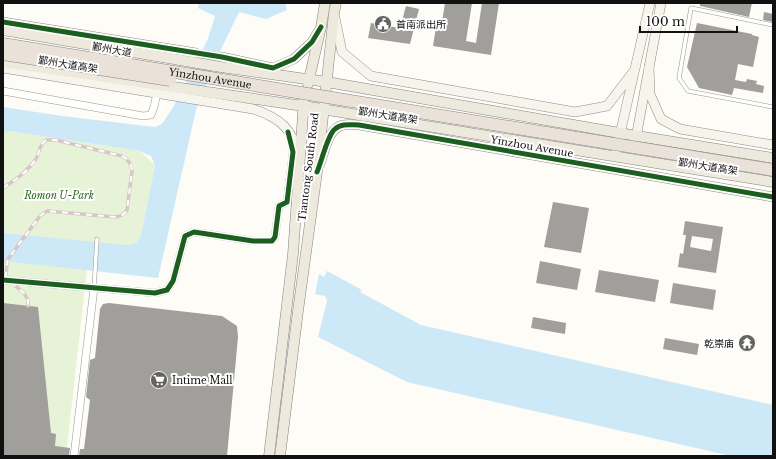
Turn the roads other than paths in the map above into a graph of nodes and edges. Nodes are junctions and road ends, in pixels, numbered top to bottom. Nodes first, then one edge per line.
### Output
1 (324, 3) edge
2 (336, 3) edge
3 (650, 3) edge
4 (661, 3) edge
5 (334, 13) junction
6 (3, 22) edge
7 (773, 25) edge
8 (321, 27) junction
9 (3, 30) edge
10 (3, 44) edge
11 (3, 54) edge
12 (193, 57) junction
13 (3, 62) edge
14 (222, 62) junction
15 (649, 66) junction
16 (3, 68) edge
17 (634, 71) junction
18 (309, 79) junction
19 (327, 82) junction
20 (3, 91) edge
21 (175, 91) junction
22 (157, 93) junction
23 (303, 106) junction
24 (773, 107) edge
25 (324, 109) junction
26 (288, 132) junction
27 (620, 133) junction
28 (637, 136) junction
29 (773, 145) edge
30 (615, 156) junction
31 (632, 158) junction
32 (773, 158) edge
33 (299, 170) junction
34 (773, 170) edge
35 (317, 172) junction
36 (773, 176) edge
37 (773, 182) edge
38 (773, 197) edge
39 (98, 239) dead end
40 (3, 280) edge
41 (94, 288) junction
42 (74, 456) edge
43 (269, 456) edge
44 (280, 456) edge

1 - 8 main road
2 - 5 main road, Tiantong South Road
3 - 17 street
4 - 15 street
5 - 17 street
5 - 19 main road, Tiantong South Road
6 - 12 street
7 - 24 lane
8 - 14 street
8 - 18 main road
9 - 12 main road, 鄞州大道
10 - 34 highway, Yinzhou Avenue, bridge
11 - 36 highway, 鄞州大道高架, bridge
12 - 14 main road, 鄞州大道
13 - 21 main road
14 - 18 main road, Yinzhou Avenue
15 - 28 street
15 - 29 street
16 - 22 street
17 - 27 street
18 - 19 main road, Yinzhou Avenue
18 - 23 main road
19 - 25 main road, Tiantong South Road
19 - 27 main road, Yinzhou Avenue
20 - 22 street
21 - 22 street
21 - 23 main road, Yinzhou Avenue
21 - 26 street
23 - 25 main road, Yinzhou Avenue
23 - 33 main road
25 - 30 main road, Yinzhou Avenue
25 - 35 main road, Tiantong South Road
26 - 33 street
26 - 41 street
27 - 28 main road, Yinzhou Avenue
27 - 30 street
28 - 31 street
28 - 32 main road, Yinzhou Avenue
30 - 31 main road, Yinzhou Avenue
31 - 37 main road
33 - 43 main road
35 - 38 street, Yinzhou Avenue
35 - 44 main road, Tiantong South Road
39 - 41 lane
40 - 41 street
41 - 42 street

